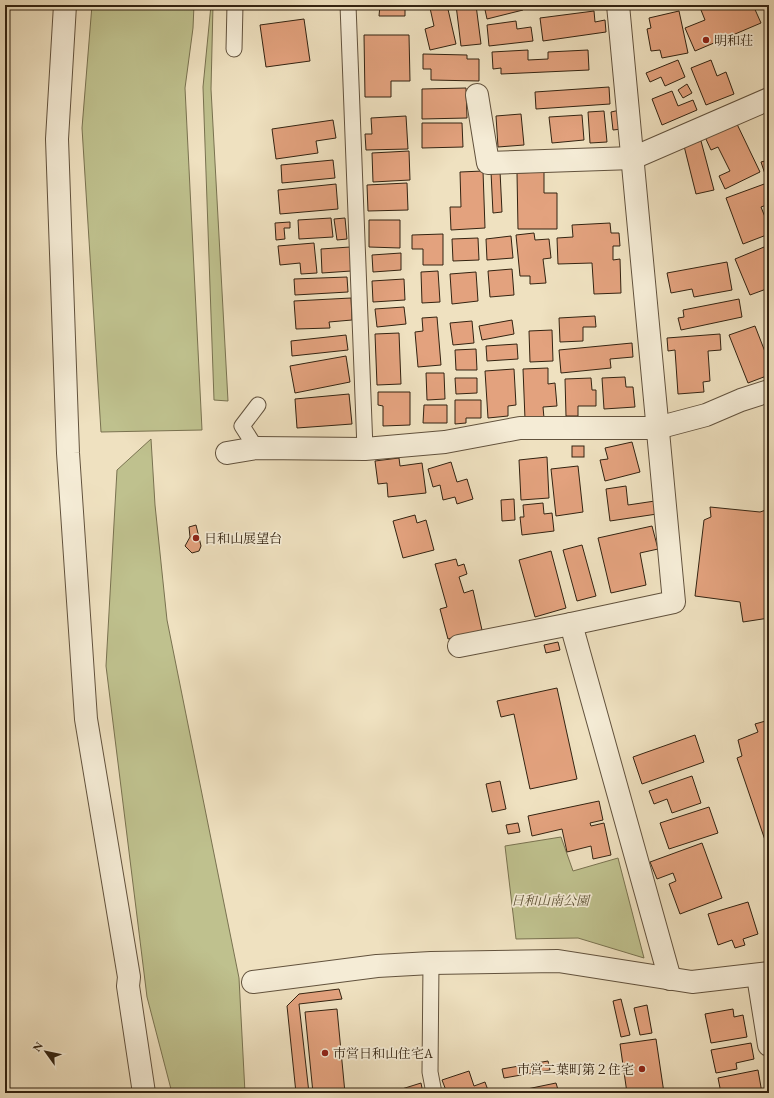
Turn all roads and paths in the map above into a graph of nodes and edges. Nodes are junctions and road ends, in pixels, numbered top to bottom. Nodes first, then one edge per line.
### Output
1 (65, 5) edge
2 (235, 5) edge
3 (348, 5) edge
4 (618, 5) edge
5 (234, 49) dead end
6 (477, 95) dead end
7 (769, 99) edge
8 (633, 158) junction
9 (769, 391) edge
10 (258, 405) dead end
11 (657, 428) junction
12 (256, 448) junction
13 (365, 449) junction
14 (227, 453) dead end
15 (571, 624) junction
16 (459, 646) dead end
17 (431, 963) junction
18 (763, 974) edge
19 (670, 978) junction
20 (254, 982) dead end
21 (769, 1045) edge
22 (144, 1093) edge
23 (434, 1093) edge

1 - 22 street
2 - 5 lane
3 - 13 lane
4 - 8 street
6 - 8 street
7 - 8 street
8 - 11 street
9 - 11 street
10 - 12 lane
11 - 13 street
11 - 15 street
12 - 13 street
12 - 14 street
15 - 16 street
15 - 19 street
17 - 19 street
17 - 20 street
17 - 23 lane
18 - 19 street
18 - 21 street

